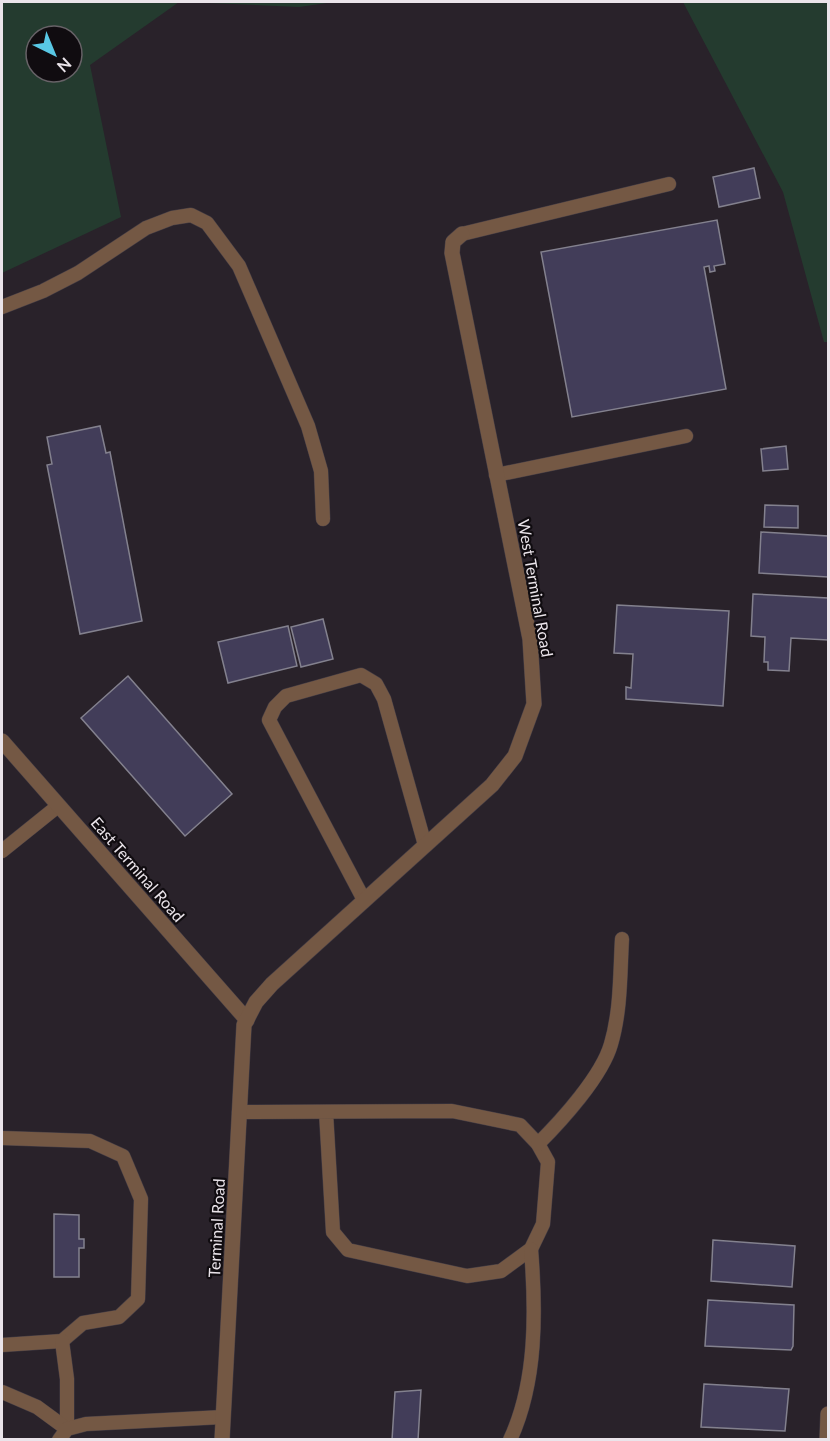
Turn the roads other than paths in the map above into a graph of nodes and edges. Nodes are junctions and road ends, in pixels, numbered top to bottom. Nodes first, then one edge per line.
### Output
1 (669, 184) dead end
2 (462, 234) joint
3 (2, 307) edge
4 (686, 436) dead end
5 (496, 475) junction
6 (323, 519) dead end
7 (2, 741) edge
8 (58, 806) junction
9 (425, 845) junction
10 (2, 851) edge
11 (364, 900) junction
12 (622, 939) dead end
13 (247, 1020) junction
14 (239, 1112) junction
15 (326, 1112) junction
16 (2, 1138) edge
17 (538, 1144) junction
18 (531, 1249) junction
19 (62, 1341) junction
20 (2, 1345) edge
21 (2, 1392) edge
22 (828, 1414) edge
23 (223, 1417) junction
24 (63, 1434) edge
25 (222, 1440) edge
26 (510, 1440) edge
27 (827, 1440) edge

1 - 2 lane
2 - 5 street, West Terminal Road
3 - 6 lane
4 - 5 lane
5 - 9 street, West Terminal Road
7 - 8 street, East Terminal Road
8 - 10 lane
8 - 13 street, East Terminal Road
9 - 11 street, West Terminal Road
9 - 11 lane
11 - 13 street, West Terminal Road
12 - 17 lane
13 - 14 street, Terminal Road
14 - 15 lane
14 - 23 street, Terminal Road
15 - 17 lane
15 - 18 lane
16 - 19 lane
17 - 18 lane
18 - 26 lane
19 - 20 lane
19 - 24 lane
21 - 24 lane
22 - 27 street
23 - 24 lane
23 - 25 street, Terminal Road

